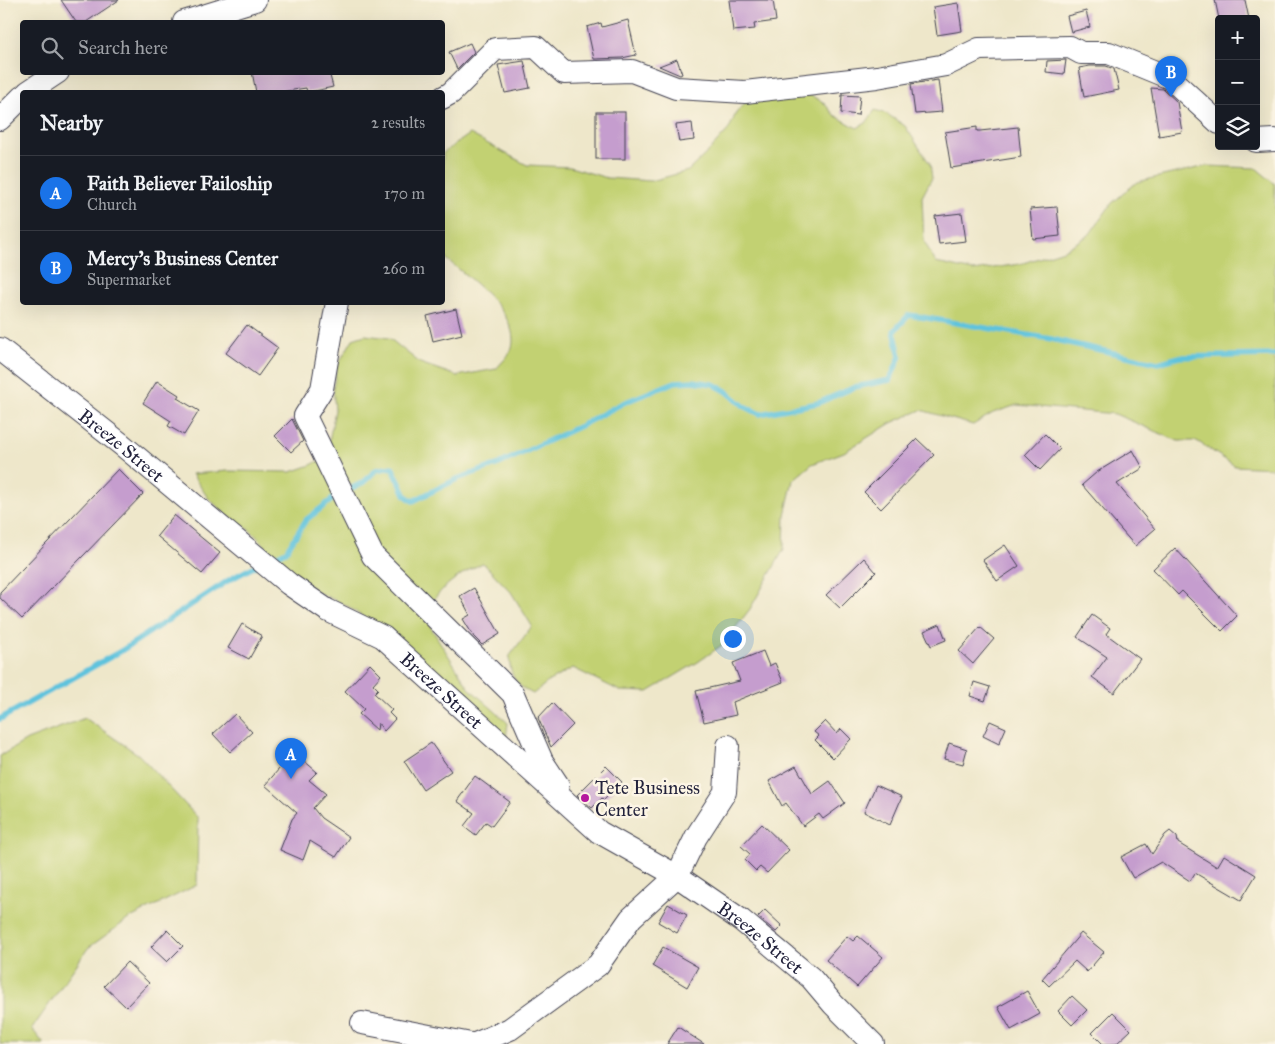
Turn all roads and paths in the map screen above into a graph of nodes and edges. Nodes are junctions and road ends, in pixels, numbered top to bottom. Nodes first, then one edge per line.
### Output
1 (254, 0) edge
2 (190, 20) edge
3 (54, 75) edge
4 (31, 90) edge
5 (445, 96) edge
6 (20, 100) edge
7 (0, 119) edge
8 (1215, 119) edge
9 (1275, 140) edge
10 (1260, 141) edge
11 (336, 305) edge
12 (0, 349) edge
13 (728, 746) dead end
14 (574, 810) junction
15 (677, 876) junction
16 (362, 1023) dead end
17 (470, 1044) edge
18 (475, 1044) edge
19 (873, 1044) edge

1 - 2 street
3 - 4 street
5 - 8 street
6 - 7 street
9 - 10 street
11 - 14 street
12 - 14 street, Breeze Street
13 - 15 street
14 - 15 street, Breeze Street
15 - 18 street
15 - 19 street, Breeze Street
16 - 17 street

